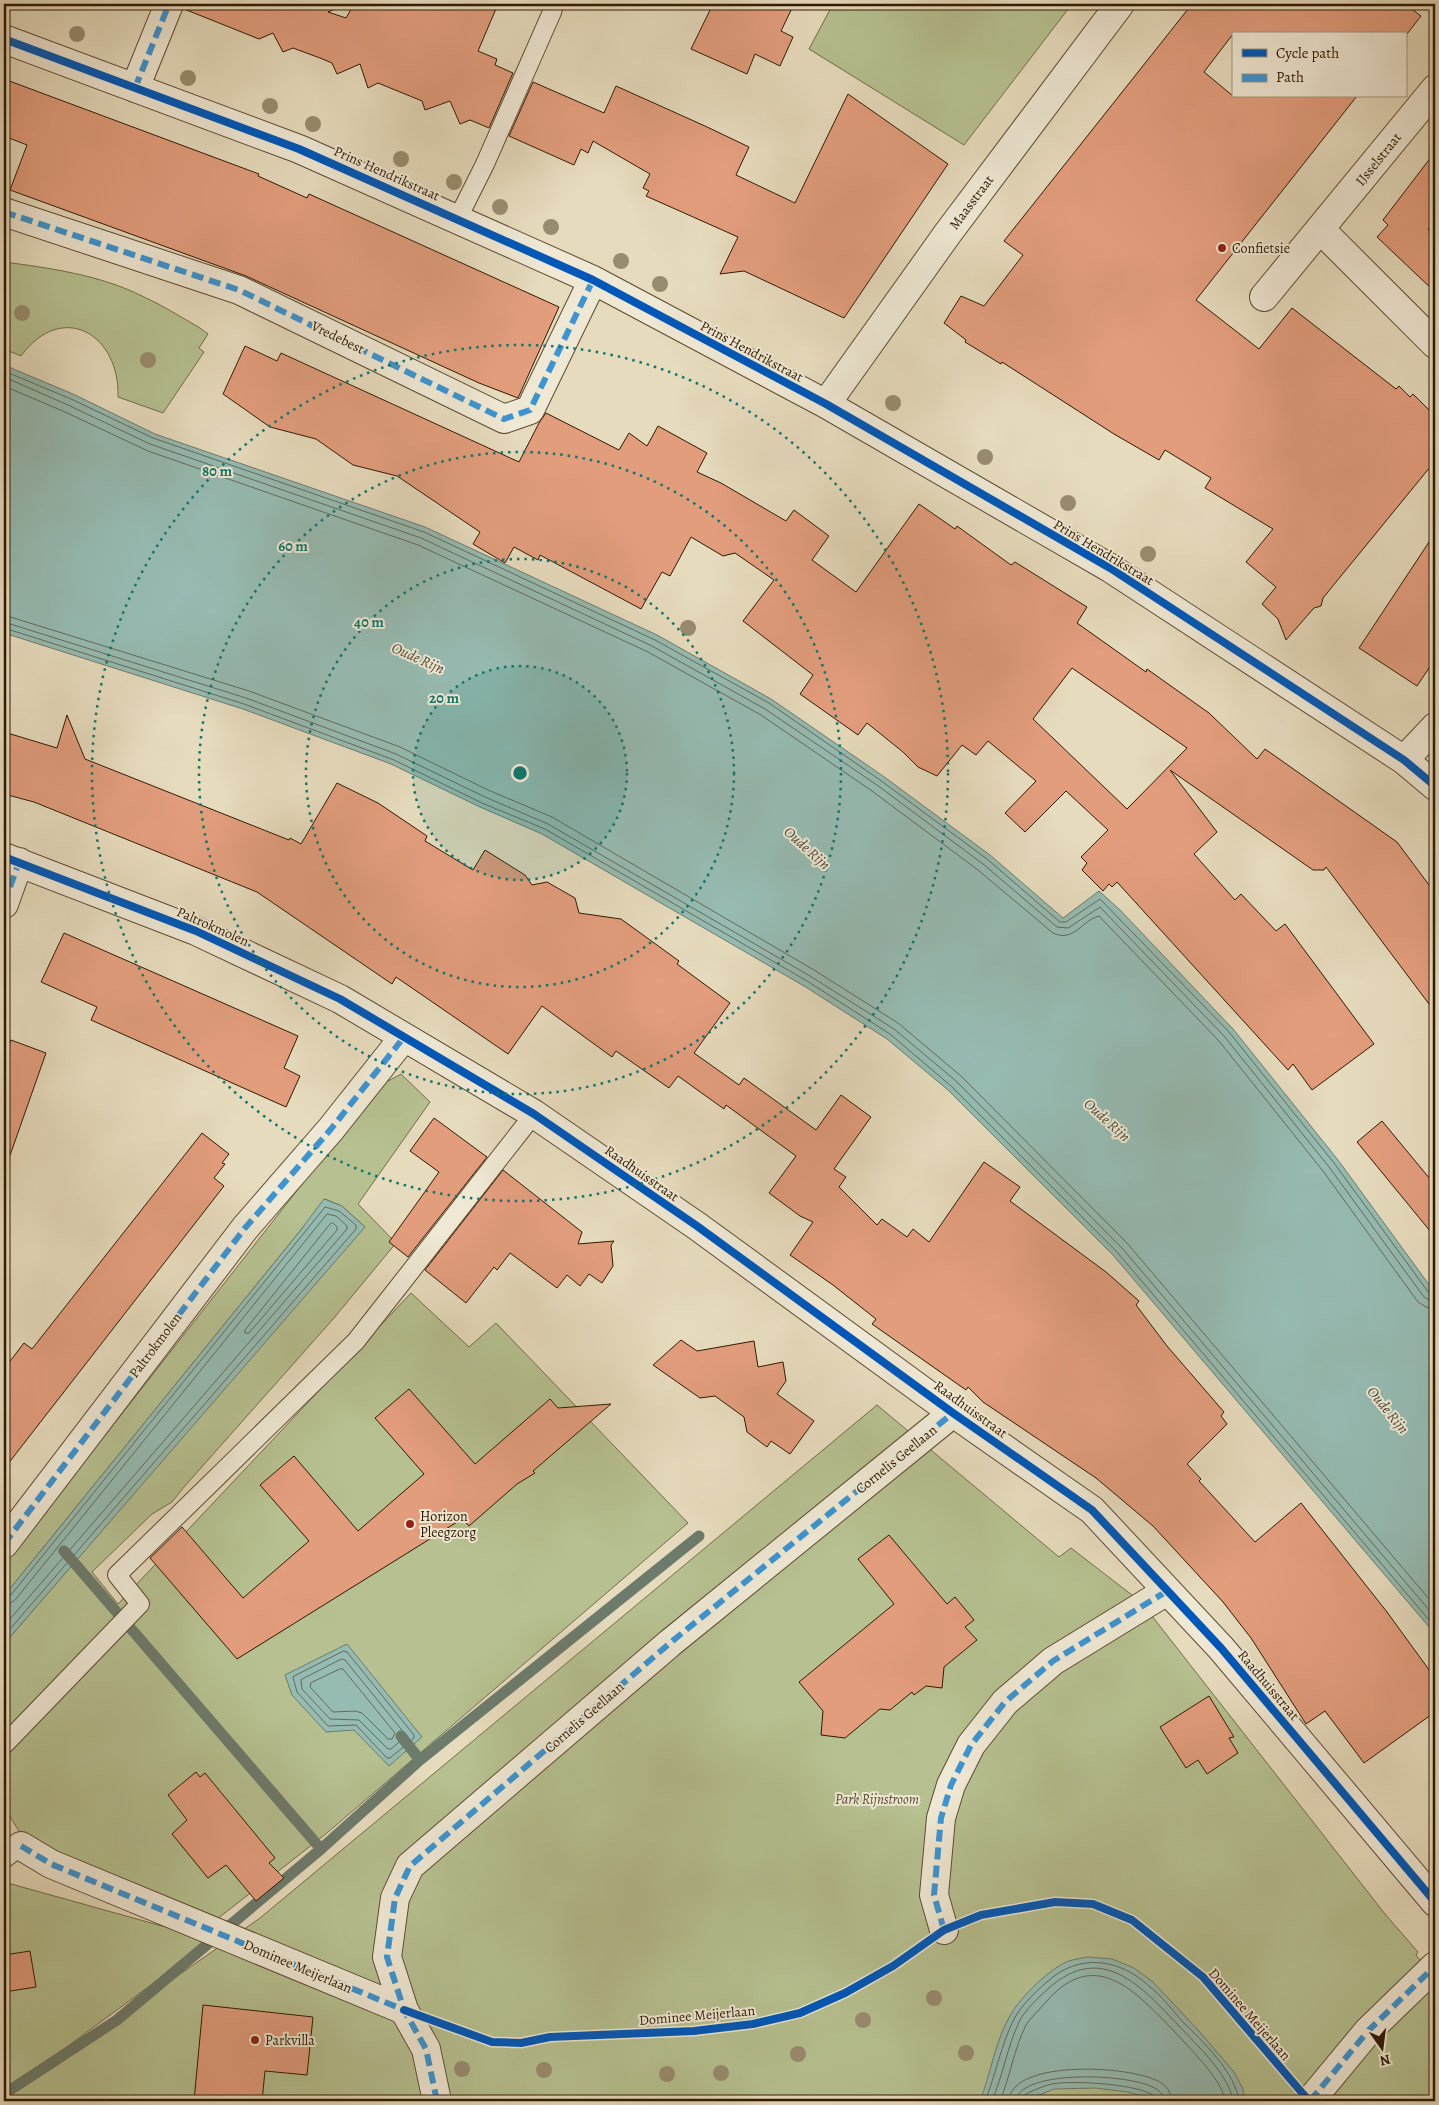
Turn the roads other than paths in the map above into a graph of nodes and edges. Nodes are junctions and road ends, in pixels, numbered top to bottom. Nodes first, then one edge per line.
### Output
1 (169, 4) edge
2 (554, 4) edge
3 (1120, 4) edge
4 (4, 39) edge
5 (135, 88) junction
6 (1435, 90) edge
7 (4, 212) edge
8 (458, 218) junction
9 (1320, 229) junction
10 (593, 280) junction
11 (1264, 297) dead end
12 (1435, 344) edge
13 (826, 404) junction
14 (1435, 727) edge
15 (1404, 760) junction
16 (1435, 786) edge
17 (11, 859) edge
18 (4, 904) edge
19 (404, 1038) junction
20 (534, 1114) junction
21 (953, 1412) junction
22 (4, 1544) edge
23 (1167, 1591) junction
24 (4, 1744) edge
25 (12, 1852) edge
26 (1435, 1902) edge
27 (944, 1930) dead end
28 (1435, 1966) edge
29 (404, 2010) junction
30 (437, 2101) edge
31 (1310, 2101) edge

1 - 5 street
2 - 8 lane
3 - 13 street, Maasstraat
4 - 5 street, Prins Hendrikstraat
5 - 8 street, Prins Hendrikstraat
6 - 9 street, IJsselstraat
7 - 10 street, Vredebest
8 - 10 street, Prins Hendrikstraat
9 - 11 street, IJsselstraat
9 - 12 street
10 - 13 street, Prins Hendrikstraat
13 - 15 street, Prins Hendrikstraat
14 - 15 street
15 - 16 street, Prins Hendrikstraat
17 - 18 street, Paltrokmolen
17 - 19 street, Paltrokmolen
19 - 20 street, Raadhuisstraat
19 - 22 street, Paltrokmolen
20 - 21 street, Raadhuisstraat
20 - 24 lane
21 - 23 street, Raadhuisstraat
21 - 29 street, Cornelis Geellaan
23 - 26 street, Raadhuisstraat
23 - 27 street
25 - 29 street, Dominee Meijerlaan
28 - 31 street
29 - 30 street, Cornelis Geellaan

